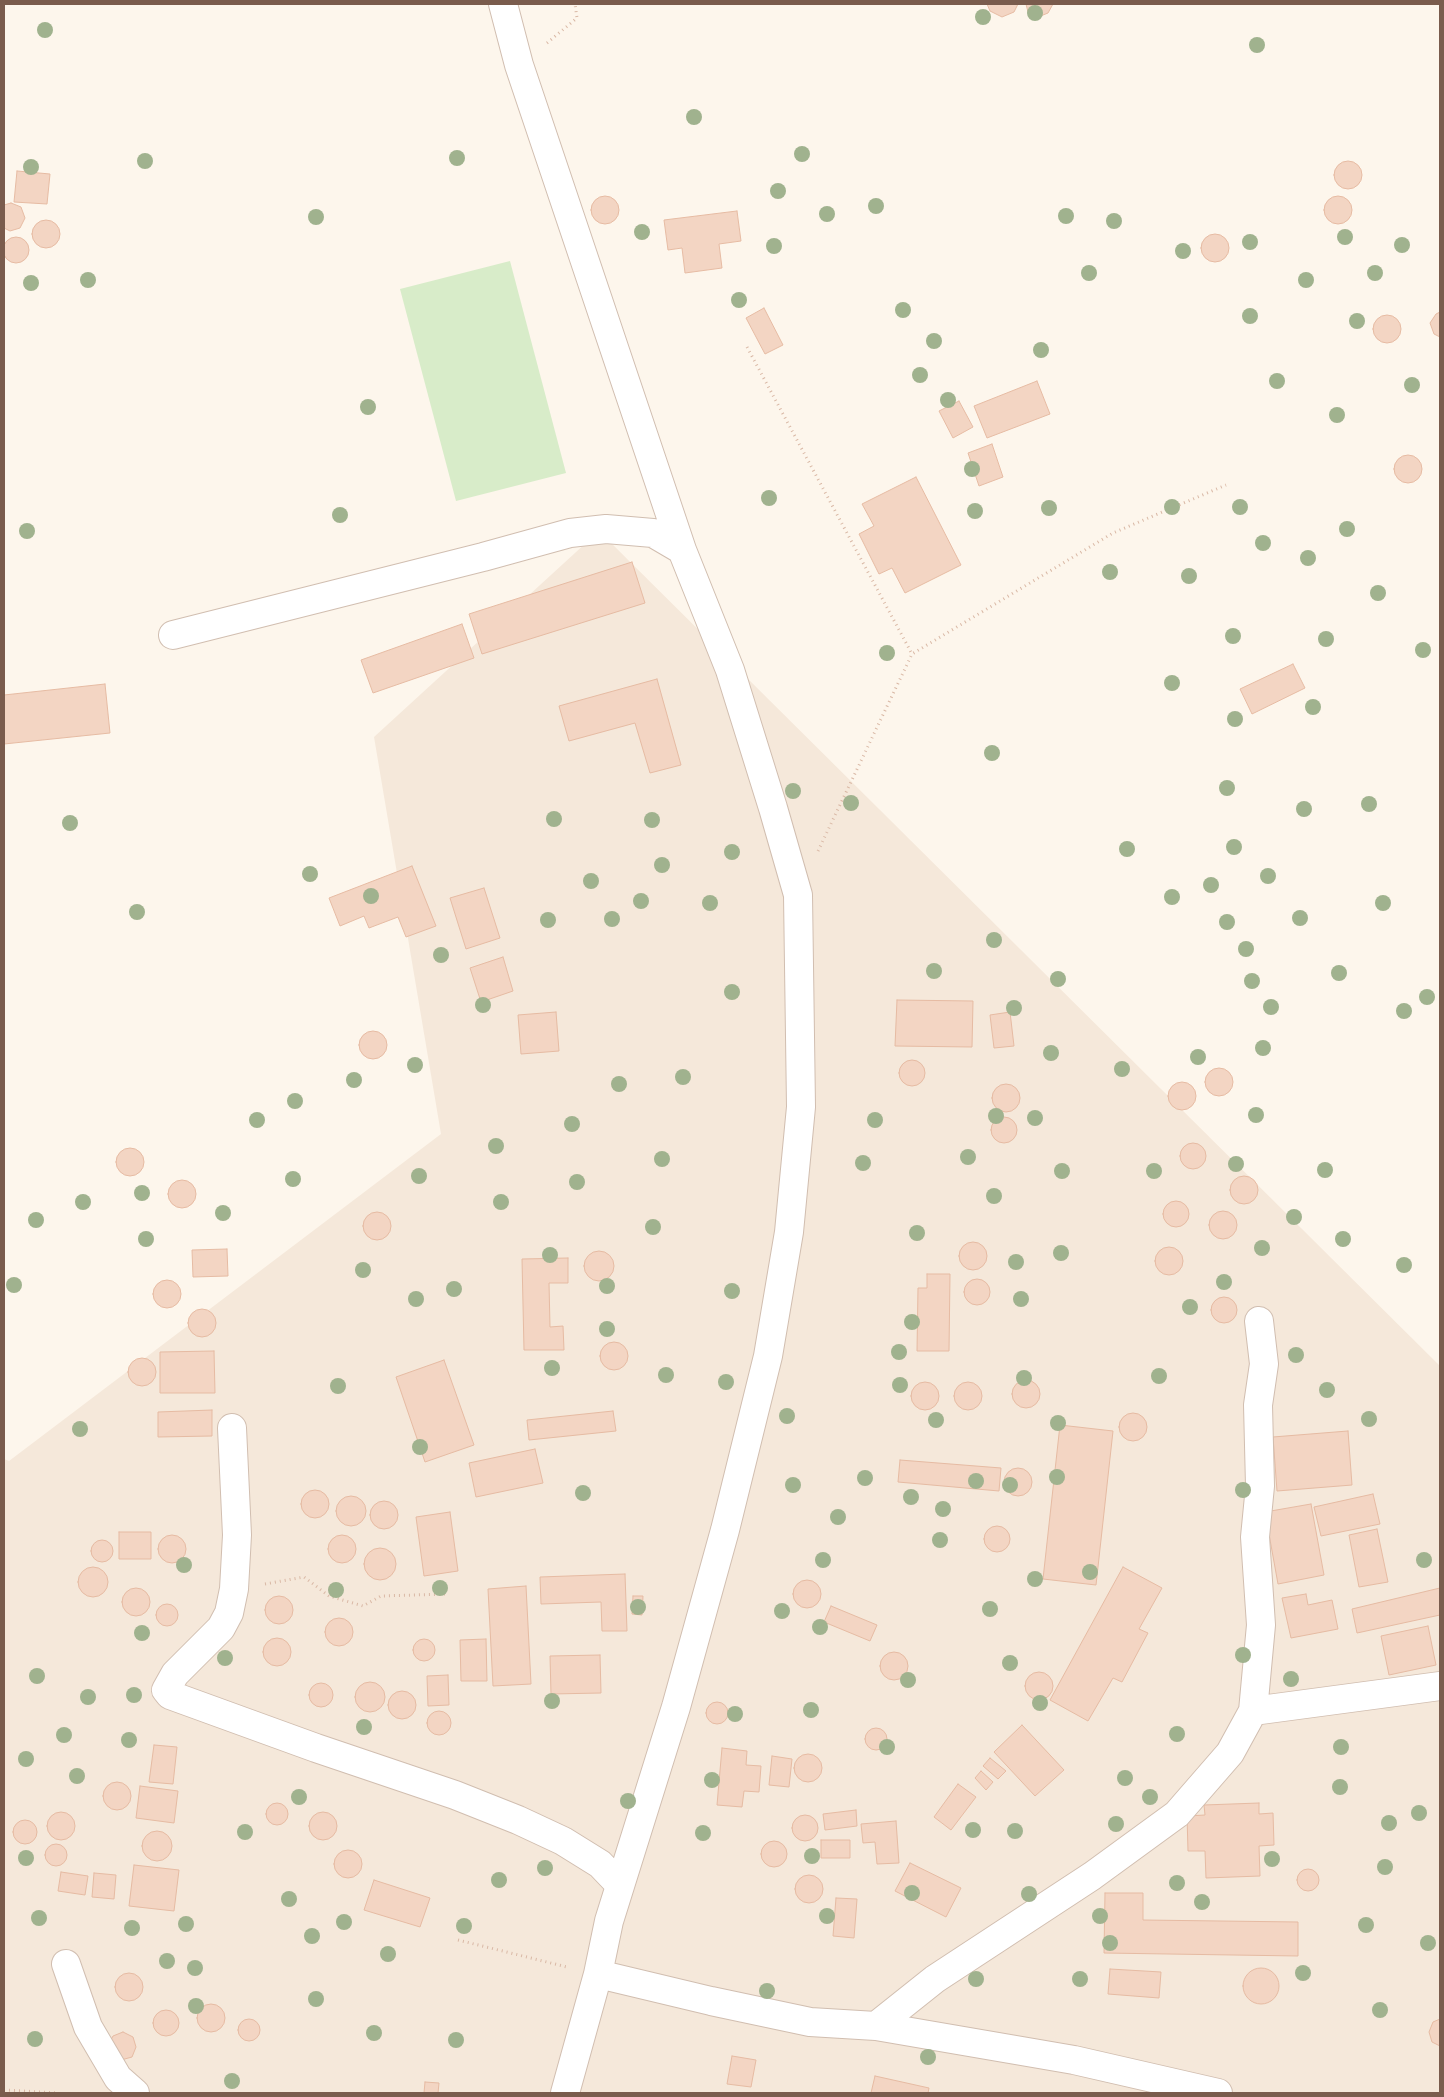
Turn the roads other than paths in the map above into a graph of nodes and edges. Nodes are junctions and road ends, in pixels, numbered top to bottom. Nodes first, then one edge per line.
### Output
1 (503, 4) edge
2 (682, 550) junction
3 (173, 635) dead end
4 (1259, 1321) dead end
5 (232, 1428) dead end
6 (1440, 1686) edge
7 (1253, 1711) junction
8 (620, 1885) junction
9 (66, 1964) dead end
10 (598, 1974) junction
11 (876, 2026) junction
12 (135, 2093) edge
13 (566, 2093) edge
14 (1218, 2093) edge

1 - 2 street
2 - 3 street
2 - 8 street
4 - 7 street
5 - 8 street
6 - 7 street
7 - 11 street
8 - 10 street
9 - 12 street
10 - 11 street
10 - 13 street
11 - 14 street

